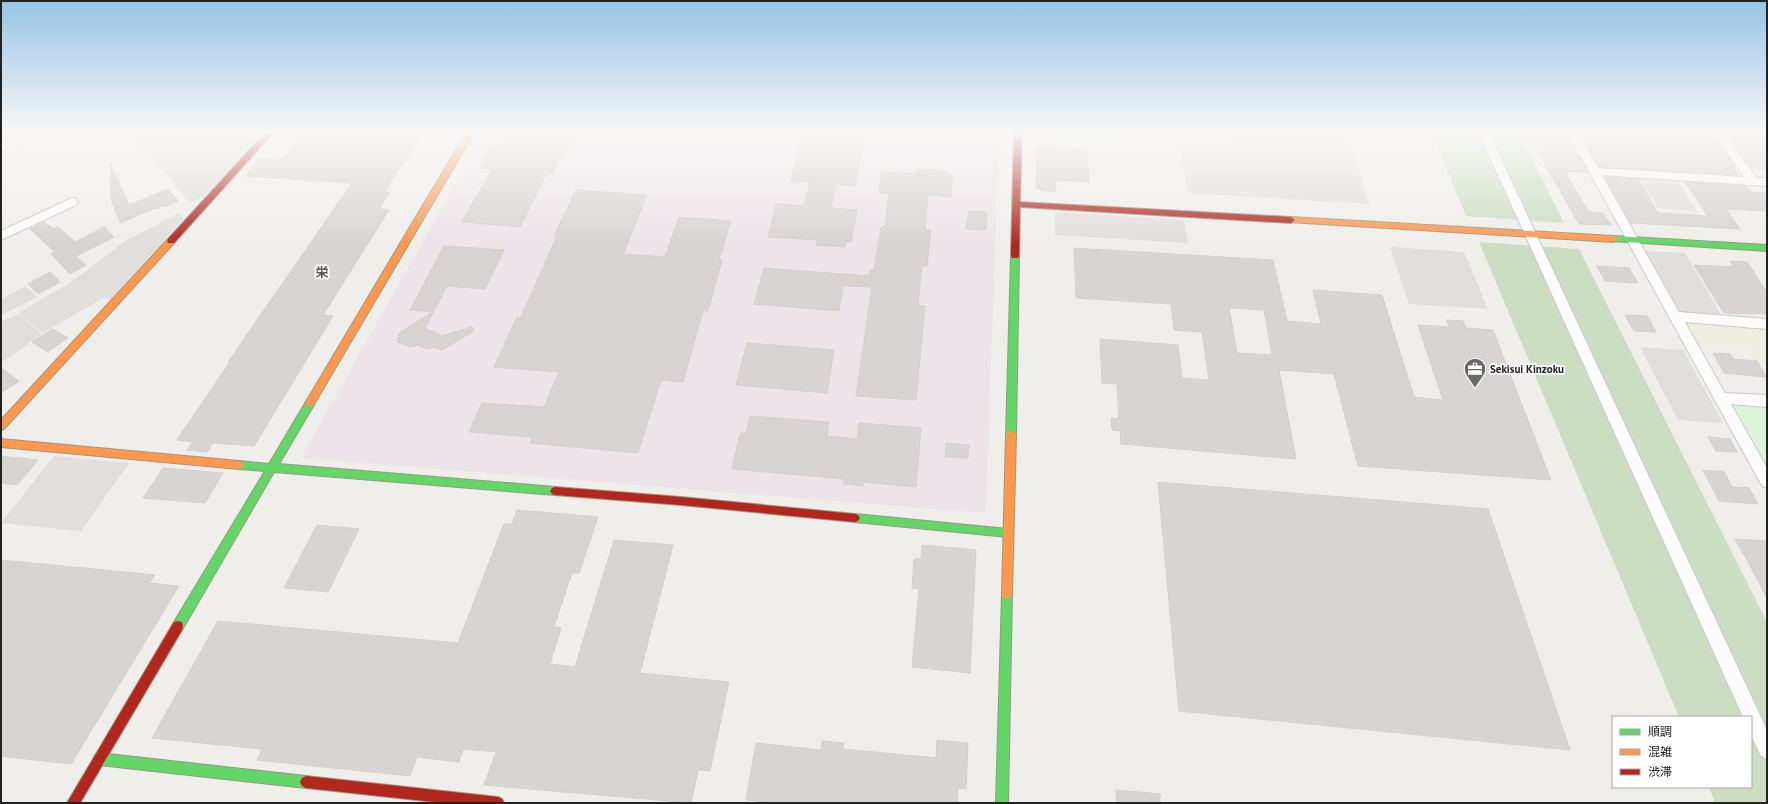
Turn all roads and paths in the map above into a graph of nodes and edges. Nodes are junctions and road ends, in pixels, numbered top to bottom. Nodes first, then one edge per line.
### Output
1 (235, 171) edge
2 (448, 171) edge
3 (1017, 171) edge
4 (1502, 171) edge
5 (1594, 171) joint
6 (1746, 171) edge
7 (1753, 181) junction
8 (1767, 182) edge
9 (72, 202) dead end
10 (1016, 204) junction
11 (1531, 233) junction
12 (1, 236) edge
13 (1632, 239) junction
14 (1767, 248) edge
15 (1676, 317) junction
16 (1767, 324) edge
17 (1721, 398) junction
18 (1767, 401) edge
19 (1, 410) edge
20 (10, 416) junction
21 (1, 426) edge
22 (1, 444) edge
23 (271, 468) junction
24 (1767, 482) edge
25 (1008, 533) junction
26 (1751, 716) edge
27 (1752, 717) edge
28 (1767, 750) edge
29 (99, 760) junction
30 (73, 803) edge
31 (498, 803) edge
32 (1002, 803) edge

1 - 20 street
2 - 23 street
3 - 10 street
4 - 11 street
5 - 7 street
5 - 13 street
6 - 7 street
7 - 8 street
9 - 12 street
10 - 11 street
10 - 25 street
11 - 13 street
11 - 26 street
13 - 14 street
13 - 15 street
15 - 16 street
15 - 17 street
17 - 18 street
17 - 24 street
19 - 20 street
20 - 21 street
22 - 23 street
23 - 25 street
23 - 29 street
25 - 32 street
27 - 28 street
29 - 30 street
29 - 31 street

